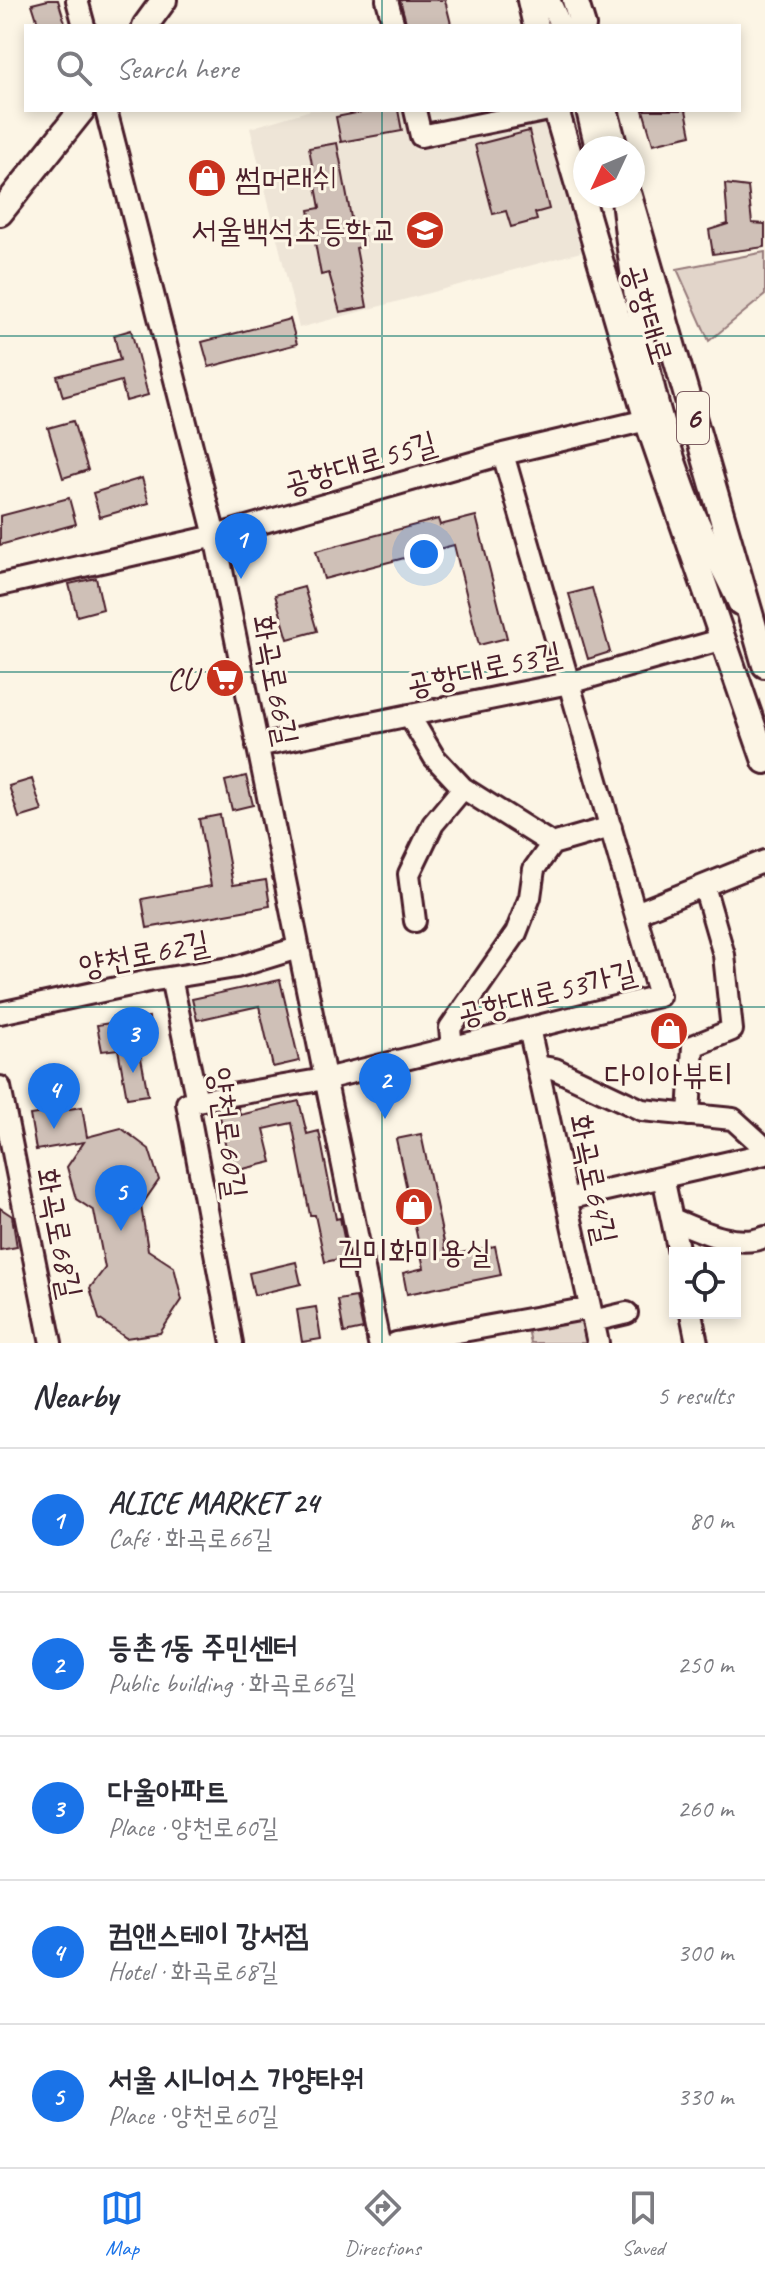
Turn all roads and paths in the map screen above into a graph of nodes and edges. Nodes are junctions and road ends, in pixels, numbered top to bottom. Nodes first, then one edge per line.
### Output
1 (77, 0) edge
2 (164, 0) edge
3 (387, 0) edge
4 (530, 0) edge
5 (549, 0) edge
6 (575, 0) edge
7 (83, 24) edge
8 (146, 24) edge
9 (393, 24) edge
10 (536, 24) edge
11 (560, 24) edge
12 (582, 24) edge
13 (80, 112) edge
14 (107, 112) edge
15 (415, 112) edge
16 (539, 112) edge
17 (557, 112) edge
18 (587, 112) edge
19 (606, 112) edge
20 (593, 136) edge
21 (612, 136) edge
22 (610, 208) edge
23 (623, 208) edge
24 (632, 208) edge
25 (0, 213) edge
26 (632, 365) junction
27 (647, 420) junction
28 (503, 454) junction
29 (215, 536) junction
30 (0, 585) edge
31 (720, 640) junction
32 (756, 640) junction
33 (765, 665) edge
34 (569, 683) junction
35 (409, 715) junction
36 (257, 746) junction
37 (765, 761) edge
38 (463, 788) junction
39 (611, 827) junction
40 (552, 844) junction
41 (765, 861) edge
42 (704, 886) junction
43 (636, 913) junction
44 (415, 921) dead end
45 (298, 948) junction
46 (171, 978) junction
47 (0, 1013) edge
48 (529, 1028) junction
49 (452, 1047) junction
50 (537, 1066) junction
51 (325, 1079) junction
52 (0, 1087) edge
53 (197, 1101) junction
54 (689, 1115) junction
55 (765, 1148) edge
56 (765, 1154) edge
57 (663, 1177) junction
58 (21, 1191) junction
59 (0, 1196) edge
60 (566, 1199) junction
61 (672, 1219) junction
62 (765, 1237) edge
63 (678, 1247) edge
64 (627, 1313) dead end
65 (592, 1314) junction
66 (692, 1319) edge
67 (51, 1343) edge
68 (232, 1343) edge
69 (379, 1343) edge
70 (396, 1343) edge
71 (598, 1343) edge
72 (697, 1343) edge

1 - 7 street
2 - 8 main road
3 - 9 street
4 - 10 main road
5 - 11 street
6 - 12 main road
13 - 25 main road
14 - 29 street, 화곡로66길
15 - 16 street
17 - 26 main road, 공항대로 / 6
18 - 20 street
19 - 21 main road
22 - 26 street
23 - 32 street
24 - 32 main road, 공항대로 / 6
26 - 27 main road, 공항대로 / 6
27 - 28 street, 공항대로55길
27 - 31 main road, 공항대로 / 6
28 - 29 street, 공항대로55길
28 - 34 street
29 - 30 street, 공항대로55길
29 - 36 street, 화곡로66길
31 - 34 street, 공항대로53길
31 - 37 main road, 공항대로 / 6
32 - 33 main road, 공항대로 / 6
34 - 35 street, 공항대로53길
34 - 39 street, 공항대로53가길
35 - 36 street, 공항대로53길
35 - 38 street
36 - 45 street, 화곡로66길
38 - 40 street
38 - 44 street
39 - 40 street
39 - 43 street, 공항대로53가길
40 - 49 street
41 - 42 street
42 - 43 street
42 - 54 street
43 - 48 street, 공항대로53가길
45 - 46 street, 양천로62길
45 - 51 street, 화곡로66길
46 - 47 street, 양천로62길
46 - 53 street, 양천로60길
48 - 49 street, 공항대로53가길
48 - 50 street, 화곡로64길
49 - 51 street, 공항대로53가길
50 - 54 street
50 - 60 street, 화곡로64길
51 - 53 street
51 - 69 street, 화곡로66길
52 - 58 street, 화곡로68길
53 - 68 street, 양천로60길
54 - 55 street
56 - 57 street
57 - 60 street
57 - 61 street
58 - 59 street
58 - 67 street, 화곡로68길
60 - 65 street, 화곡로64길
61 - 62 street
61 - 63 street
64 - 65 street
65 - 70 street
65 - 71 street, 화곡로64길
66 - 72 street

